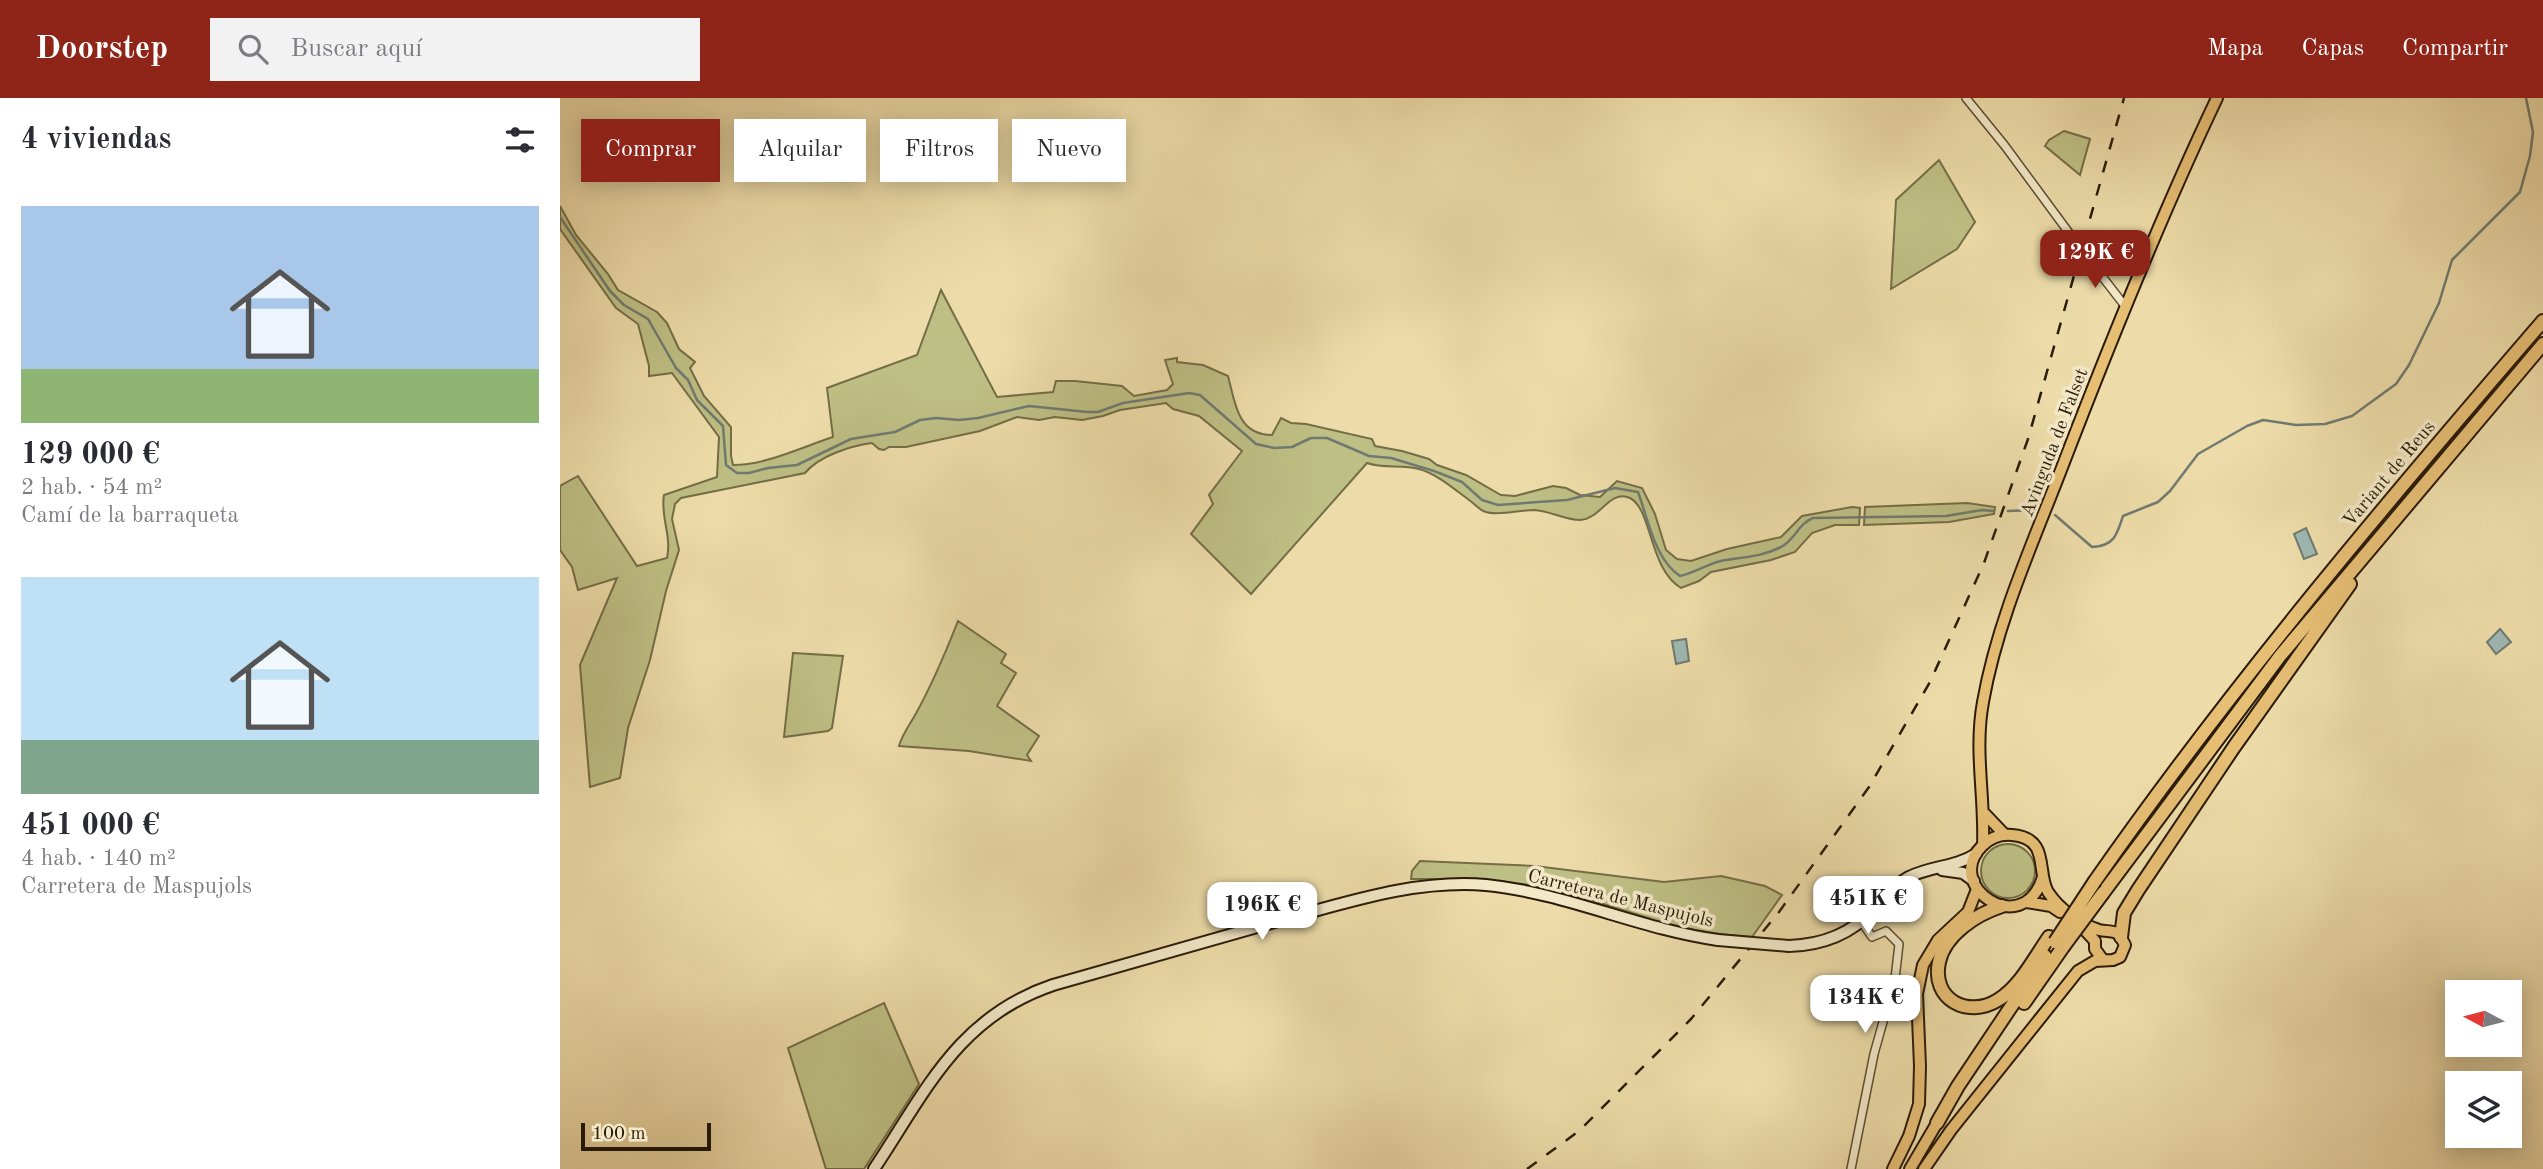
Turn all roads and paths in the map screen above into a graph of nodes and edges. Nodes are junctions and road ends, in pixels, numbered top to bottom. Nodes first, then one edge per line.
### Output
1 (1966, 98) edge
2 (2217, 98) edge
3 (2078, 245) dead end
4 (2087, 257) dead end
5 (2125, 306) junction
6 (2543, 321) edge
7 (2543, 344) edge
8 (2380, 537) junction
9 (2273, 655) junction
10 (1985, 814) junction
11 (2005, 835) junction
12 (1980, 849) junction
13 (1928, 870) junction
14 (2043, 877) junction
15 (1975, 885) junction
16 (2026, 902) junction
17 (2002, 906) junction
18 (1861, 921) junction
19 (2106, 932) junction
20 (2121, 937) junction
21 (2095, 941) junction
22 (2056, 942) junction
23 (2103, 960) junction
24 (1937, 1123) joint
25 (874, 1169) edge
26 (1850, 1169) edge
27 (1893, 1169) edge
28 (1910, 1169) edge
29 (1924, 1169) edge

1 - 3 street
2 - 5 main road, Avinguda de Falset
4 - 5 street
5 - 10 main road, Avinguda de Falset
6 - 9 highway, Variant de Reus
7 - 8 highway, Variant de Reus
8 - 9 highway, Variant de Reus
8 - 20 highway
9 - 22 highway, bridge
9 - 22 highway, bridge
10 - 11 main road
10 - 12 main road, Avinguda de Falset
11 - 12 main road
11 - 14 main road
12 - 13 street, Carretera de Maspujols
12 - 15 main road
13 - 15 street
13 - 18 street, Carretera de Maspujols
14 - 16 main road
14 - 19 main road
15 - 17 main road
15 - 27 main road
16 - 17 main road
16 - 21 main road
17 - 22 highway
18 - 25 street, Carretera de Maspujols, bridge
18 - 26 street
19 - 20 main road
19 - 21 main road
20 - 23 main road
21 - 23 main road
22 - 24 highway
23 - 29 main road
24 - 28 main road

